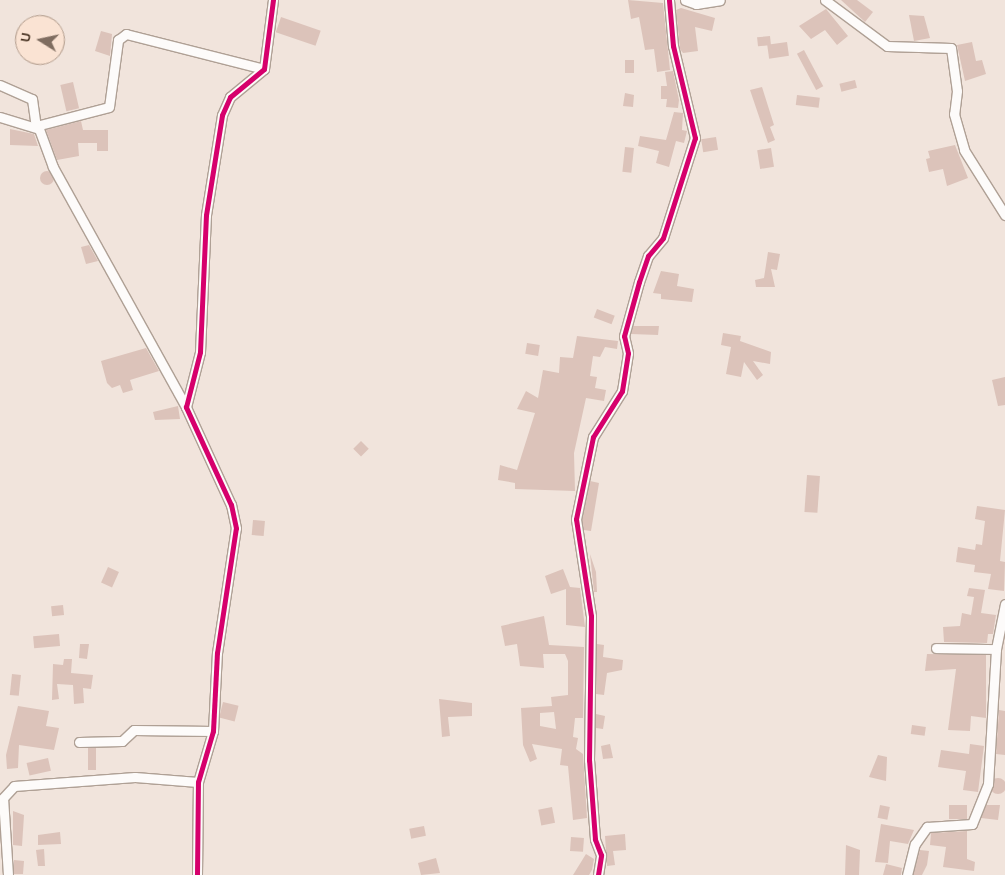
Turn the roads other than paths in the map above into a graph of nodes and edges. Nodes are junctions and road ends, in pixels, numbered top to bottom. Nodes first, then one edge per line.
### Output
1 (273, 0) edge
2 (669, 0) edge
3 (685, 0) edge
4 (720, 0) edge
5 (825, 0) edge
6 (264, 69) junction
7 (0, 85) edge
8 (0, 116) edge
9 (36, 126) junction
10 (1005, 214) edge
11 (186, 407) junction
12 (1005, 604) edge
13 (936, 648) dead end
14 (996, 650) junction
15 (213, 731) junction
16 (79, 742) dead end
17 (198, 782) junction
18 (8, 875) edge
19 (197, 875) edge
20 (598, 875) edge
21 (907, 875) edge

1 - 6 street
2 - 20 street
3 - 4 street
5 - 10 street
6 - 9 street
6 - 11 street
7 - 9 street
8 - 9 street
9 - 11 street
11 - 15 street
12 - 14 street
13 - 14 street
14 - 21 street
15 - 16 street
15 - 17 street
17 - 18 street
17 - 19 street

